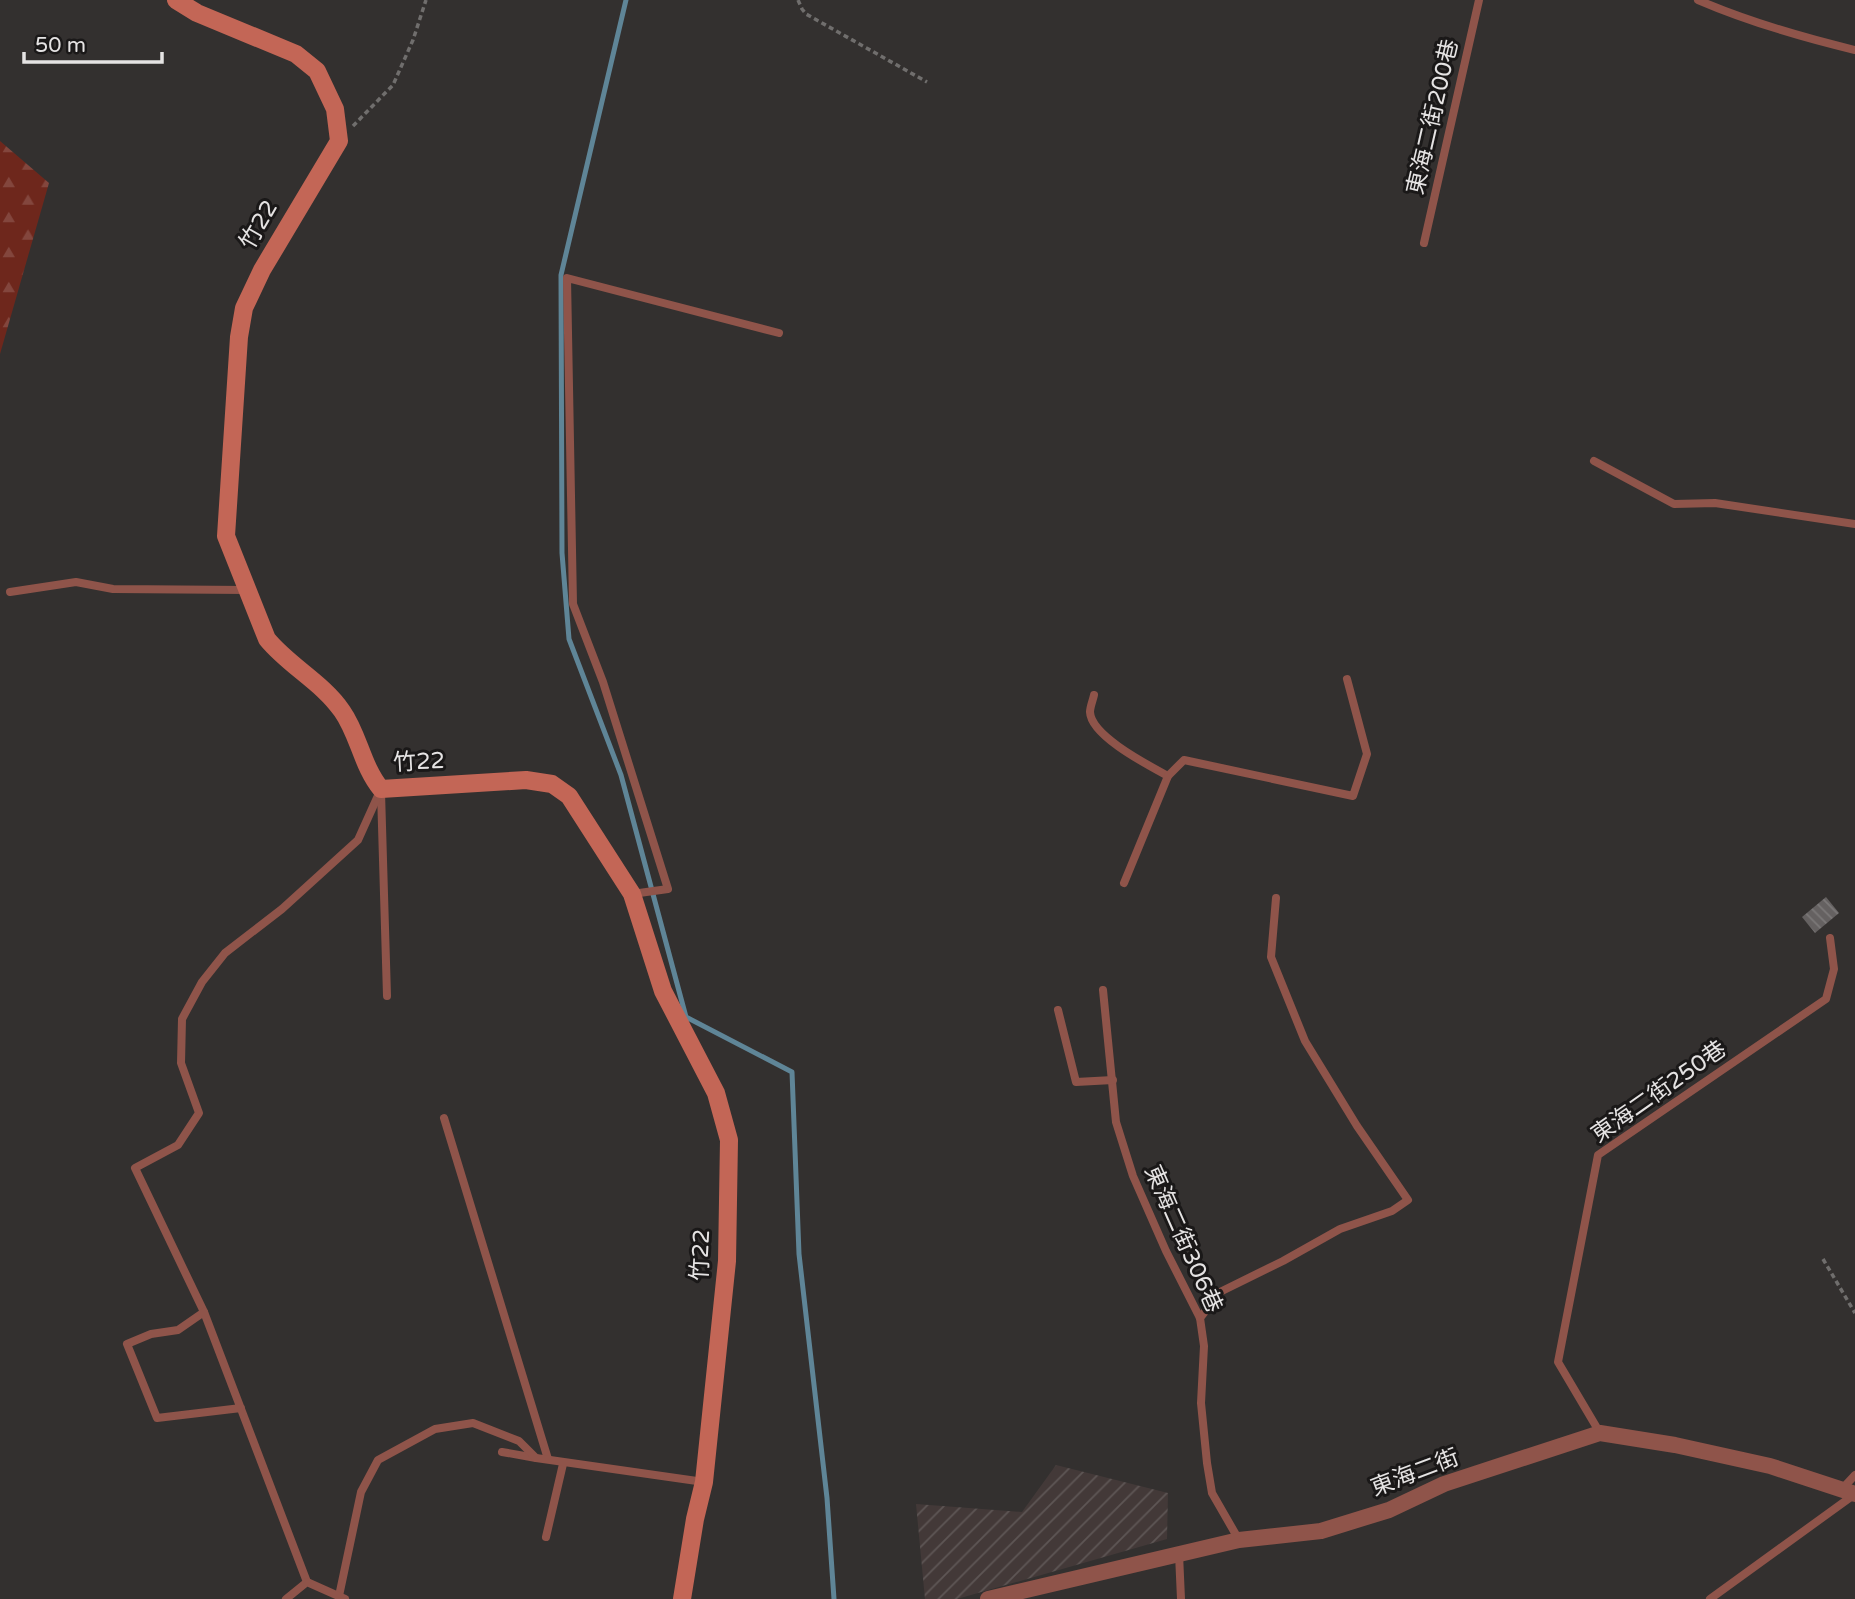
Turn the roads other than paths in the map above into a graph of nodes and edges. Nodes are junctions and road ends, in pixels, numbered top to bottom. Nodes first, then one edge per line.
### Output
1 (176, 0) edge
2 (1479, 0) edge
3 (1698, 0) edge
4 (1855, 50) edge
5 (1424, 243) dead end
6 (779, 333) dead end
7 (1594, 461) dead end
8 (1855, 524) edge
9 (247, 590) junction
10 (10, 592) dead end
11 (1347, 679) dead end
12 (1094, 695) dead end
13 (1168, 775) junction
14 (381, 789) junction
15 (1124, 883) dead end
16 (632, 894) junction
17 (1276, 898) dead end
18 (1830, 938) dead end
19 (1103, 990) dead end
20 (387, 996) dead end
21 (1058, 1010) dead end
22 (1113, 1080) junction
23 (444, 1118) dead end
24 (204, 1312) junction
25 (1200, 1318) junction
26 (241, 1408) junction
27 (1600, 1433) junction
28 (502, 1452) dead end
29 (536, 1458) junction
30 (548, 1459) junction
31 (563, 1464) junction
32 (1855, 1475) edge
33 (704, 1482) junction
34 (1851, 1492) edge
35 (546, 1537) dead end
36 (1239, 1540) junction
37 (1180, 1554) junction
38 (307, 1582) junction
39 (342, 1598) edge
40 (286, 1599) edge
41 (682, 1599) edge
42 (988, 1599) edge
43 (1181, 1599) edge
44 (1710, 1599) edge

1 - 9 street, 竹22 / 竹22
2 - 5 lane, 東海二街200巷
3 - 4 lane
6 - 16 lane
7 - 8 lane
9 - 10 lane
9 - 14 street, 竹22 / 竹22
11 - 13 lane
12 - 13 lane
13 - 15 lane
14 - 16 street, 竹22 / 竹22
14 - 20 lane
14 - 24 lane
16 - 33 street, 竹22 / 竹22
17 - 25 lane
18 - 27 lane, 東海二街250巷
19 - 22 lane, 東海二街306巷
21 - 22 lane
22 - 25 lane, 東海二街306巷
23 - 30 lane
24 - 26 lane
24 - 26 lane
25 - 36 lane, 東海二街306巷
26 - 38 lane
27 - 34 street, 東海二街
27 - 36 street, 東海二街
28 - 29 lane
29 - 30 lane
29 - 39 lane
30 - 31 lane
31 - 33 lane
31 - 35 lane
32 - 34 lane
33 - 41 street, 竹22 / 竹22
34 - 44 lane
36 - 37 street, 東海二街
37 - 42 street, 東海二街
37 - 43 lane
38 - 39 lane
38 - 40 lane

